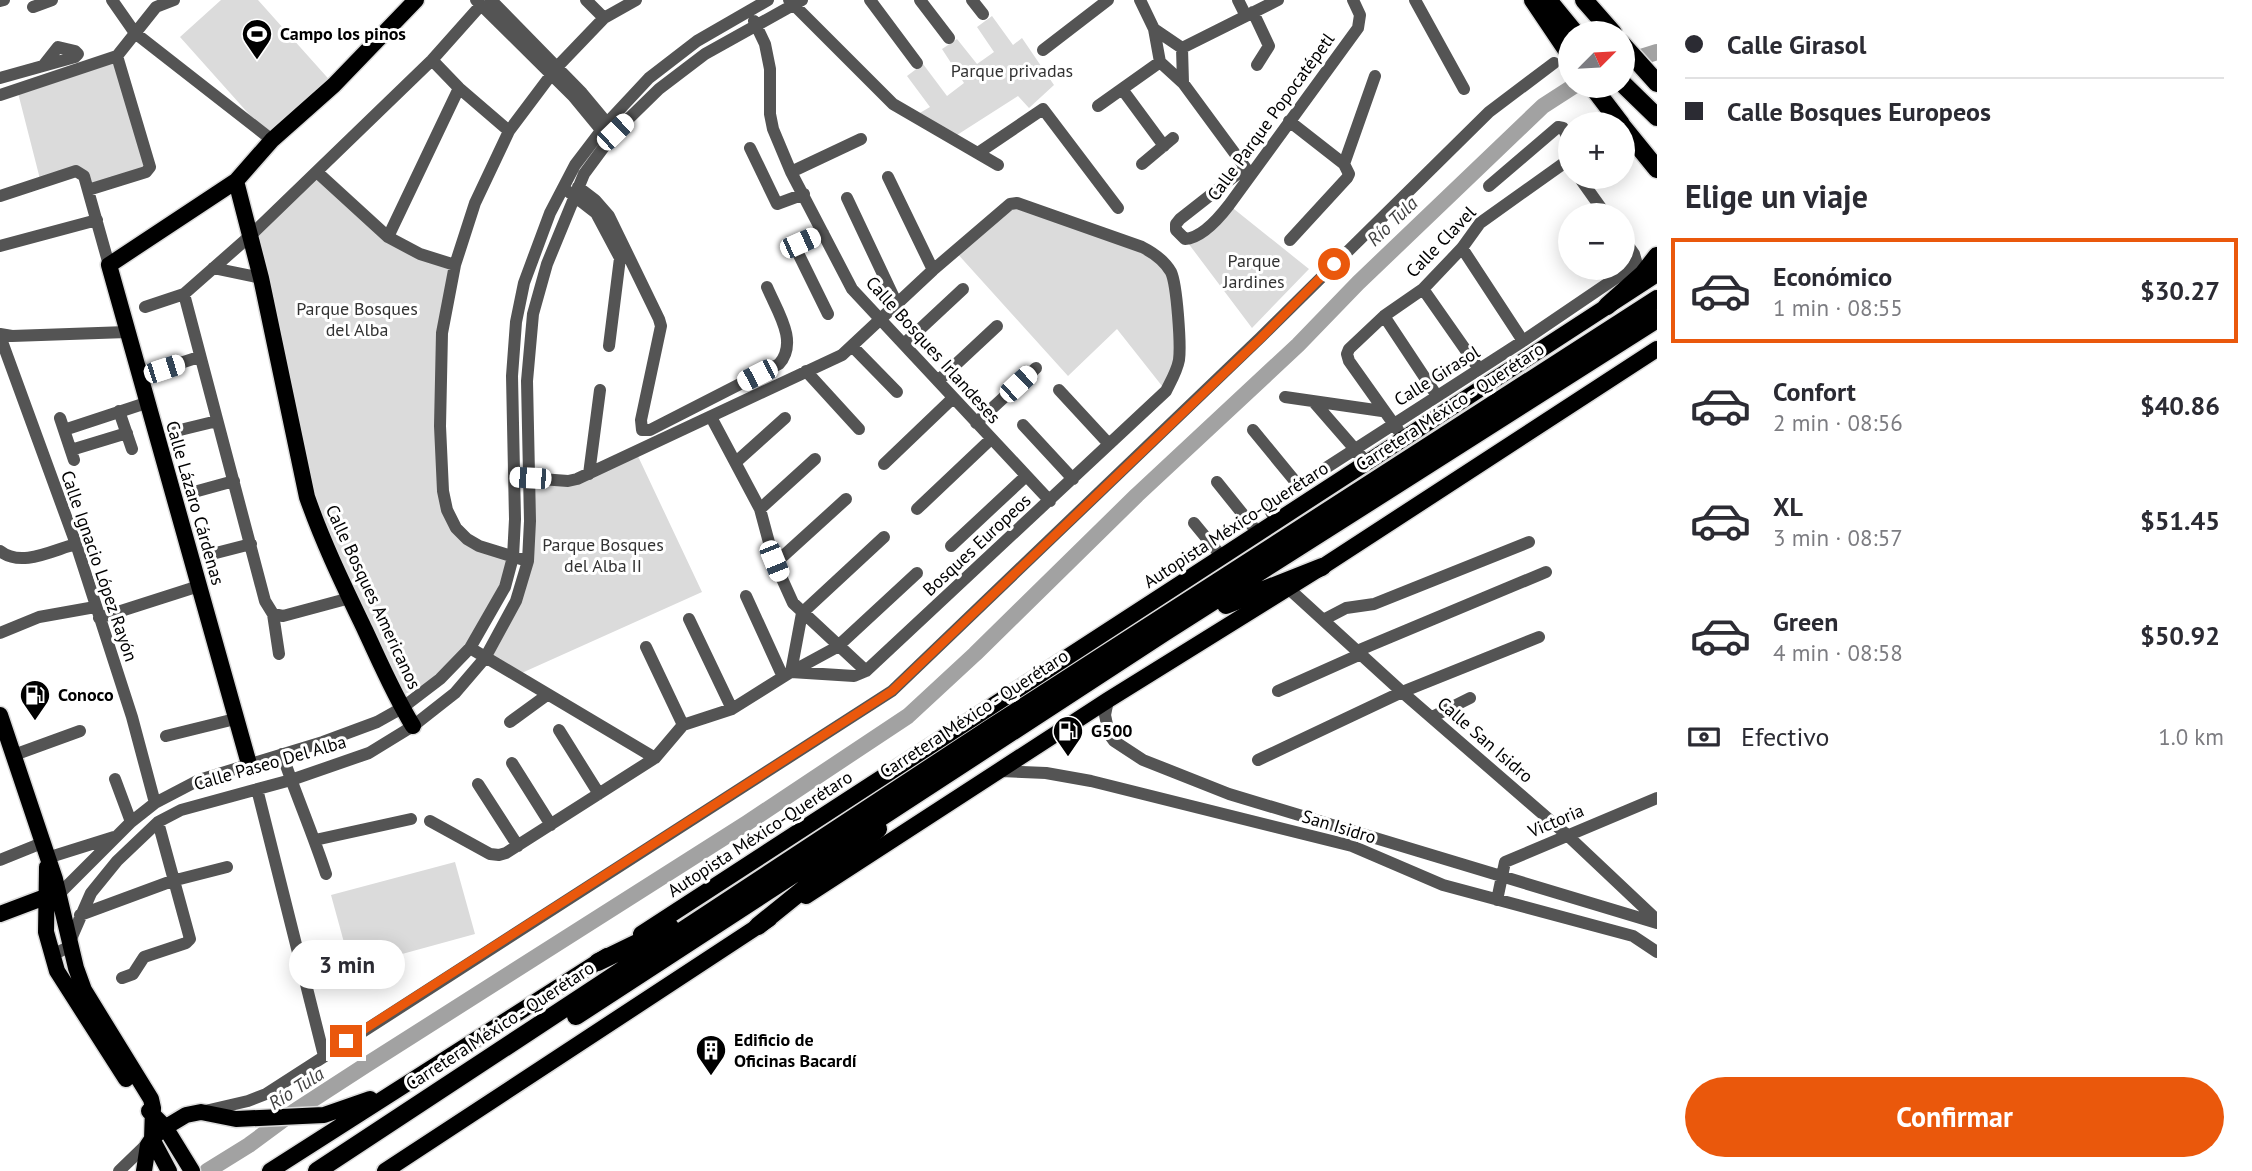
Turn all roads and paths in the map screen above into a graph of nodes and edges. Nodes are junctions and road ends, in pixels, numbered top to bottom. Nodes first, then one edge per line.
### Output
1 (52, 0) edge
2 (112, 0) edge
3 (173, 0) edge
4 (416, 0) edge
5 (586, 0) edge
6 (636, 0) edge
7 (768, 0) edge
8 (870, 0) edge
9 (920, 0) edge
10 (972, 0) edge
11 (1140, 0) edge
12 (1238, 0) edge
13 (1278, 0) edge
14 (1353, 0) edge
15 (1415, 0) edge
16 (1533, 0) edge
17 (1548, 0) edge
18 (1584, 0) edge
19 (483, 2) edge
20 (795, 2) edge
21 (1101, 2) edge
22 (33, 6) dead end
23 (749, 11) junction
24 (983, 14) dead end
25 (1249, 14) junction
26 (604, 18) junction
27 (1565, 21) edge
28 (1603, 21) edge
29 (758, 26) junction
30 (1154, 29) junction
31 (135, 33) junction
32 (948, 38) dead end
33 (1177, 45) junction
34 (1558, 46) edge
35 (1157, 49) junction
36 (1043, 50) dead end
37 (1635, 55) edge
38 (117, 56) junction
39 (1635, 58) edge
40 (432, 60) junction
41 (1558, 61) edge
42 (1160, 62) junction
43 (917, 64) dead end
44 (1257, 65) dead end
45 (43, 66) dead end
46 (554, 71) junction
47 (1657, 71) edge
48 (1375, 76) dead end
49 (0, 78) edge
50 (1183, 82) junction
51 (1657, 83) edge
52 (459, 88) junction
53 (1122, 89) junction
54 (1464, 89) dead end
55 (0, 95) edge
56 (1635, 96) edge
57 (1098, 106) dead end
58 (1657, 117) edge
59 (1289, 121) junction
60 (1558, 127) edge
61 (509, 131) junction
62 (607, 131) junction
63 (861, 139) dead end
64 (272, 140) junction
65 (1635, 142) edge
66 (750, 148) dead end
67 (978, 153) junction
68 (1142, 164) dead end
69 (1345, 164) junction
70 (998, 165) dead end
71 (1657, 169) edge
72 (1558, 170) edge
73 (1247, 171) junction
74 (791, 172) junction
75 (318, 173) junction
76 (888, 177) dead end
77 (236, 181) junction
78 (1489, 186) dead end
79 (563, 188) junction
80 (88, 190) junction
81 (577, 191) junction
82 (804, 194) junction
83 (0, 196) edge
84 (847, 198) dead end
85 (1118, 208) dead end
86 (97, 220) junction
87 (823, 233) junction
88 (251, 235) junction
89 (388, 237) junction
90 (1290, 240) dead end
91 (0, 246) edge
92 (1462, 248) junction
93 (1657, 256) edge
94 (109, 265) junction
95 (455, 265) junction
96 (213, 268) junction
97 (933, 270) junction
98 (1657, 274) edge
99 (261, 278) junction
100 (1613, 280) edge
101 (767, 287) dead end
102 (963, 289) dead end
103 (1423, 289) junction
104 (184, 294) junction
105 (1657, 299) edge
106 (898, 304) junction
107 (1607, 306) junction
108 (145, 307) dead end
109 (828, 314) dead end
110 (1384, 316) junction
111 (1657, 319) edge
112 (880, 321) junction
113 (997, 326) dead end
114 (127, 332) junction
115 (3, 338) edge
116 (1523, 341) junction
117 (904, 344) junction
118 (609, 346) dead end
119 (852, 346) junction
120 (1657, 349) edge
121 (199, 357) junction
122 (1657, 359) edge
123 (1036, 368) dead end
124 (164, 369) dead end
125 (1479, 369) junction
126 (806, 371) junction
127 (1611, 379) junction
128 (938, 381) junction
129 (600, 390) dead end
130 (1059, 390) dead end
131 (897, 392) dead end
132 (1440, 394) junction
133 (1285, 397) dead end
134 (953, 398) junction
135 (1313, 401) junction
136 (146, 402) junction
137 (1454, 406) junction
138 (119, 411) junction
139 (1382, 411) junction
140 (711, 417) junction
141 (785, 418) dead end
142 (217, 421) junction
143 (976, 423) junction
144 (1393, 424) junction
145 (1023, 425) dead end
146 (859, 429) dead end
147 (1253, 430) dead end
148 (176, 431) dead end
149 (127, 433) junction
150 (991, 439) junction
151 (1404, 439) junction
152 (1108, 443) junction
153 (132, 449) dead end
154 (1355, 449) junction
155 (815, 459) dead end
156 (736, 462) junction
157 (1367, 463) junction
158 (884, 464) dead end
159 (589, 470) junction
160 (1026, 476) junction
161 (514, 477) junction
162 (530, 478) junction
163 (1073, 479) junction
164 (234, 481) junction
165 (1217, 482) dead end
166 (1298, 485) junction
167 (194, 492) dead end
168 (846, 499) dead end
169 (1050, 501) junction
170 (760, 509) junction
171 (917, 509) dead end
172 (1277, 522) junction
173 (1194, 523) dead end
174 (1258, 533) junction
175 (884, 537) dead end
176 (1529, 542) dead end
177 (76, 544) junction
178 (251, 544) junction
179 (951, 546) dead end
180 (0, 551) edge
181 (212, 554) dead end
182 (513, 557) junction
183 (1222, 557) junction
184 (528, 561) junction
185 (774, 561) junction
186 (1322, 567) junction
187 (1546, 572) dead end
188 (917, 573) dead end
189 (199, 586) junction
190 (1288, 588) junction
191 (746, 596) dead end
192 (350, 598) junction
193 (97, 612) junction
194 (803, 613) junction
195 (274, 614) junction
196 (689, 619) dead end
197 (1323, 620) junction
198 (1165, 632) junction
199 (0, 633) edge
200 (1539, 637) dead end
201 (646, 647) dead end
202 (837, 647) junction
203 (470, 648) junction
204 (1359, 653) junction
205 (279, 654) dead end
206 (485, 658) junction
207 (866, 671) junction
208 (787, 674) junction
209 (1278, 691) dead end
210 (1402, 692) junction
211 (547, 695) junction
212 (1470, 698) dead end
213 (1108, 700) junction
214 (402, 708) junction
215 (732, 709) junction
216 (0, 715) edge
217 (1432, 717) junction
218 (235, 719) junction
219 (510, 722) dead end
220 (683, 725) junction
221 (413, 726) junction
222 (559, 730) dead end
223 (80, 731) dead end
224 (166, 736) dead end
225 (282, 754) junction
226 (14, 755) junction
227 (655, 758) junction
228 (1258, 760) dead end
229 (512, 763) dead end
230 (249, 764) junction
231 (1001, 771) junction
232 (115, 779) dead end
233 (199, 780) junction
234 (290, 780) junction
235 (478, 784) dead end
236 (257, 789) junction
237 (599, 794) junction
238 (911, 797) junction
239 (1657, 798) edge
240 (155, 803) junction
241 (205, 803) junction
242 (411, 819) dead end
243 (430, 821) dead end
244 (131, 822) junction
245 (158, 822) junction
246 (551, 825) junction
247 (1567, 835) junction
248 (118, 836) junction
249 (315, 840) junction
250 (518, 846) junction
251 (46, 855) junction
252 (0, 860) edge
253 (227, 867) dead end
254 (326, 874) dead end
255 (1501, 876) junction
256 (172, 881) junction
257 (52, 894) junction
258 (727, 900) junction
259 (1497, 901) junction
260 (0, 914) edge
261 (80, 915) junction
262 (1657, 921) edge
263 (758, 926) junction
264 (70, 942) junction
265 (50, 947) junction
266 (1657, 952) edge
267 (598, 962) junction
268 (122, 978) dead end
269 (324, 1056) junction
270 (410, 1083) junction
271 (152, 1107) junction
272 (193, 1113) junction
273 (165, 1127) junction
274 (450, 1129) junction
275 (152, 1139) junction
276 (167, 1167) edge
277 (119, 1171) edge
278 (144, 1171) edge
279 (192, 1171) edge
280 (270, 1171) edge
281 (317, 1171) edge
282 (338, 1171) edge
283 (385, 1171) edge
284 (398, 1171) edge

1 - 22 street
2 - 31 street
3 - 31 street
4 - 64 main road
5 - 26 street
6 - 26 street
7 - 23 street, Calle Paseo Del Alba
8 - 43 street
9 - 32 street
10 - 24 street
11 - 30 street
12 - 25 street
13 - 25 street
14 - 59 street, Calle Parque Popocatépetl
15 - 54 street
16 - 34 highway
17 - 27 highway
18 - 28 highway
19 - 40 street
19 - 46 street
20 - 29 street, Calle Paseo Del Alba
20 - 67 street
21 - 36 street
23 - 29 street, Calle Bosques Irlandeses
23 - 62 street, Calle Paseo Del Alba
25 - 33 street
25 - 44 street
26 - 46 street
29 - 62 street, Calle Paseo Del Alba
29 - 74 street, Calle Bosques Irlandeses
30 - 33 street
30 - 35 street
31 - 38 street
31 - 64 street
33 - 35 street
33 - 50 street
35 - 42 street
37 - 47 highway
38 - 55 street
38 - 80 street
39 - 51 highway
40 - 52 street
40 - 75 street
41 - 269 street
42 - 50 street
42 - 53 street
45 - 49 street
46 - 61 street
46 - 62 street
48 - 69 street
50 - 73 street
52 - 61 street
52 - 89 street
53 - 57 street
53 - 68 street
56 - 58 highway
59 - 69 street
59 - 73 street, Calle Parque Popocatépetl
60 - 78 street
61 - 95 street
62 - 79 street, Calle Paseo Del Alba
62 - 81 street, Calle Paseo Del Alba
63 - 74 street
64 - 77 main road
65 - 71 highway
66 - 82 street
67 - 70 street
67 - 85 street
69 - 90 street
72 - 92 street, Calle Clavel
73 - 73 street, Calle Parque Popocatépetl
74 - 82 street, Calle Bosques Irlandeses
75 - 88 street
75 - 89 street
76 - 97 street
77 - 88 main road, Calle Bosques Americanos
77 - 94 main road
79 - 81 street
79 - 161 street, Calle Paseo Del Alba
80 - 83 street, Calle Lázaro Cárdenas
80 - 86 street, Calle Lázaro Cárdenas
81 - 101 street
81 - 118 street
81 - 162 street, Calle Paseo Del Alba
82 - 87 street, Calle Bosques Irlandeses
84 - 106 street
86 - 91 street
86 - 94 street, Calle Lázaro Cárdenas
87 - 109 street
87 - 112 street, Calle Bosques Irlandeses
88 - 96 street
88 - 99 main road, Calle Bosques Americanos
89 - 95 street
92 - 103 street, Calle Clavel
92 - 116 street
93 - 107 highway
94 - 114 main road, Calle Lázaro Cárdenas
95 - 182 street
96 - 99 street
96 - 104 street
97 - 106 street
97 - 152 street, Bosques Europeos
98 - 107 main road, Autopista México-Querétaro
99 - 192 main road, Calle Bosques Americanos
100 - 116 street, Calle Girasol
102 - 117 street
103 - 110 street, Calle Clavel
103 - 125 street
104 - 108 street
104 - 121 street
105 - 258 highway, Carretera México - Querétaro
106 - 112 street
107 - 137 main road, Autopista México-Querétaro
110 - 132 street
110 - 139 street, Calle Clavel
111 - 198 highway, Carretera México - Querétaro
112 - 117 street, Calle Bosques Irlandeses
112 - 119 street
113 - 128 street
114 - 115 street
114 - 136 main road, Calle Lázaro Cárdenas
115 - 177 street, Calle Ignacio López Rayón
116 - 125 street, Calle Girasol
117 - 128 street, Calle Bosques Irlandeses
119 - 126 street
119 - 131 street
120 - 127 main road
121 - 124 street
121 - 142 street
122 - 127 main road
123 - 143 street
125 - 132 street, Calle Girasol
126 - 140 street
126 - 146 street
127 - 186 main road
128 - 134 street, Calle Bosques Irlandeses
129 - 159 street
130 - 152 street
132 - 137 street
132 - 144 street, Calle Girasol
133 - 135 street
134 - 143 street, Calle Bosques Irlandeses
134 - 158 street
135 - 139 street
135 - 154 street
136 - 138 street
136 - 189 main road, Calle Lázaro Cárdenas
137 - 151 main road, Autopista México-Querétaro
138 - 149 street
138 - 149 street
139 - 144 street
140 - 156 street
140 - 159 street
141 - 156 street
142 - 148 street
142 - 164 street
143 - 150 street, Calle Bosques Irlandeses
144 - 151 street
144 - 154 street, Calle Girasol
145 - 163 street
147 - 166 street
149 - 153 street
150 - 160 street, Calle Bosques Irlandeses
150 - 171 street
151 - 157 main road, Autopista México-Querétaro
152 - 163 street, Bosques Europeos
154 - 157 street
154 - 166 street, Calle Girasol
155 - 170 street
156 - 170 street
157 - 172 main road, Autopista México-Querétaro
159 - 162 street
160 - 169 street, Calle Bosques Irlandeses
160 - 179 street
161 - 162 street
161 - 182 street, Calle Paseo Del Alba
162 - 184 street, Calle Paseo Del Alba
163 - 169 street, Bosques Europeos
164 - 167 street
164 - 178 street
165 - 174 street
166 - 172 street, Calle Girasol
168 - 185 street
169 - 207 street, Bosques Europeos
170 - 185 street
172 - 174 main road, Autopista México-Querétaro
173 - 183 street
174 - 183 main road, Autopista México-Querétaro
175 - 194 street
176 - 197 street
177 - 180 street
177 - 193 street, Calle Ignacio López Rayón
178 - 181 street
178 - 195 street
182 - 184 street
182 - 203 street, Calle Paseo Del Alba
183 - 267 main road, Autopista México-Querétaro
184 - 206 street, Calle Paseo Del Alba
185 - 194 street
186 - 190 main road
186 - 198 highway
187 - 204 street
188 - 202 street
189 - 193 street
189 - 218 main road, Calle Lázaro Cárdenas
190 - 197 street, Calle San Isidro
190 - 213 main road
191 - 208 street
192 - 195 street
192 - 214 main road, Calle Bosques Americanos
193 - 199 street
193 - 240 street, Calle Ignacio López Rayón
194 - 202 street
194 - 208 street
195 - 205 street
196 - 215 street
197 - 204 street, Calle San Isidro
198 - 238 highway, Carretera México - Querétaro
200 - 210 street
201 - 220 street
202 - 207 street
202 - 208 street
203 - 206 street
203 - 214 street, Calle Paseo Del Alba
204 - 209 street
204 - 210 street, Calle San Isidro
206 - 211 street
206 - 221 street, Calle Paseo Del Alba
207 - 208 street
208 - 215 street
210 - 217 street, Calle San Isidro
210 - 228 street
211 - 219 street
211 - 227 street
212 - 217 street
213 - 231 main road
213 - 255 street, San Isidro
214 - 221 main road, Calle Bosques Americanos
214 - 225 street, Calle Paseo Del Alba
215 - 220 street
216 - 226 main road
217 - 247 street, Calle San Isidro
218 - 224 street
218 - 230 main road, Calle Lázaro Cárdenas
220 - 227 street
221 - 234 street, Calle Paseo Del Alba
222 - 237 street
223 - 226 street
225 - 230 street, Calle Paseo Del Alba
225 - 234 street
226 - 251 main road
227 - 237 street
229 - 246 street
230 - 233 street, Calle Paseo Del Alba
231 - 259 street, San Isidro
231 - 263 main road
232 - 244 street
233 - 240 street, Calle Paseo Del Alba
233 - 241 street
234 - 236 street, Calle Paseo Del Alba
234 - 249 street
235 - 250 street
236 - 241 street, Calle Paseo Del Alba
236 - 269 street
237 - 246 street
238 - 263 highway
238 - 282 highway, Carretera México - Querétaro
239 - 247 street, Victoria
240 - 244 street, Calle Paseo Del Alba
241 - 245 street, Calle Paseo Del Alba
242 - 249 street
243 - 250 street
244 - 248 street, Calle Paseo Del Alba
245 - 256 street
245 - 261 street, Calle Paseo Del Alba
246 - 250 street
247 - 255 street, Victoria
247 - 262 street, Calle San Isidro
248 - 251 street
248 - 257 street, Calle Paseo Del Alba
249 - 254 street
251 - 252 street
251 - 257 main road
253 - 256 street
255 - 259 street
255 - 262 street, San Isidro
256 - 261 street
256 - 268 street
257 - 260 main road
257 - 264 main road
257 - 265 main road
258 - 267 highway
258 - 281 highway, Carretera México - Querétaro
259 - 266 street, San Isidro
261 - 264 street, Calle Paseo Del Alba
263 - 274 main road
264 - 265 street
264 - 271 main road
265 - 271 main road
267 - 270 main road, Autopista México-Querétaro
269 - 272 street
270 - 272 main road
270 - 280 main road, Autopista México-Querétaro
271 - 272 main road
271 - 273 main road
271 - 275 main road
272 - 273 main road
273 - 275 main road
273 - 279 main road
274 - 283 main road
274 - 284 main road
275 - 276 main road
275 - 277 street
275 - 278 main road

